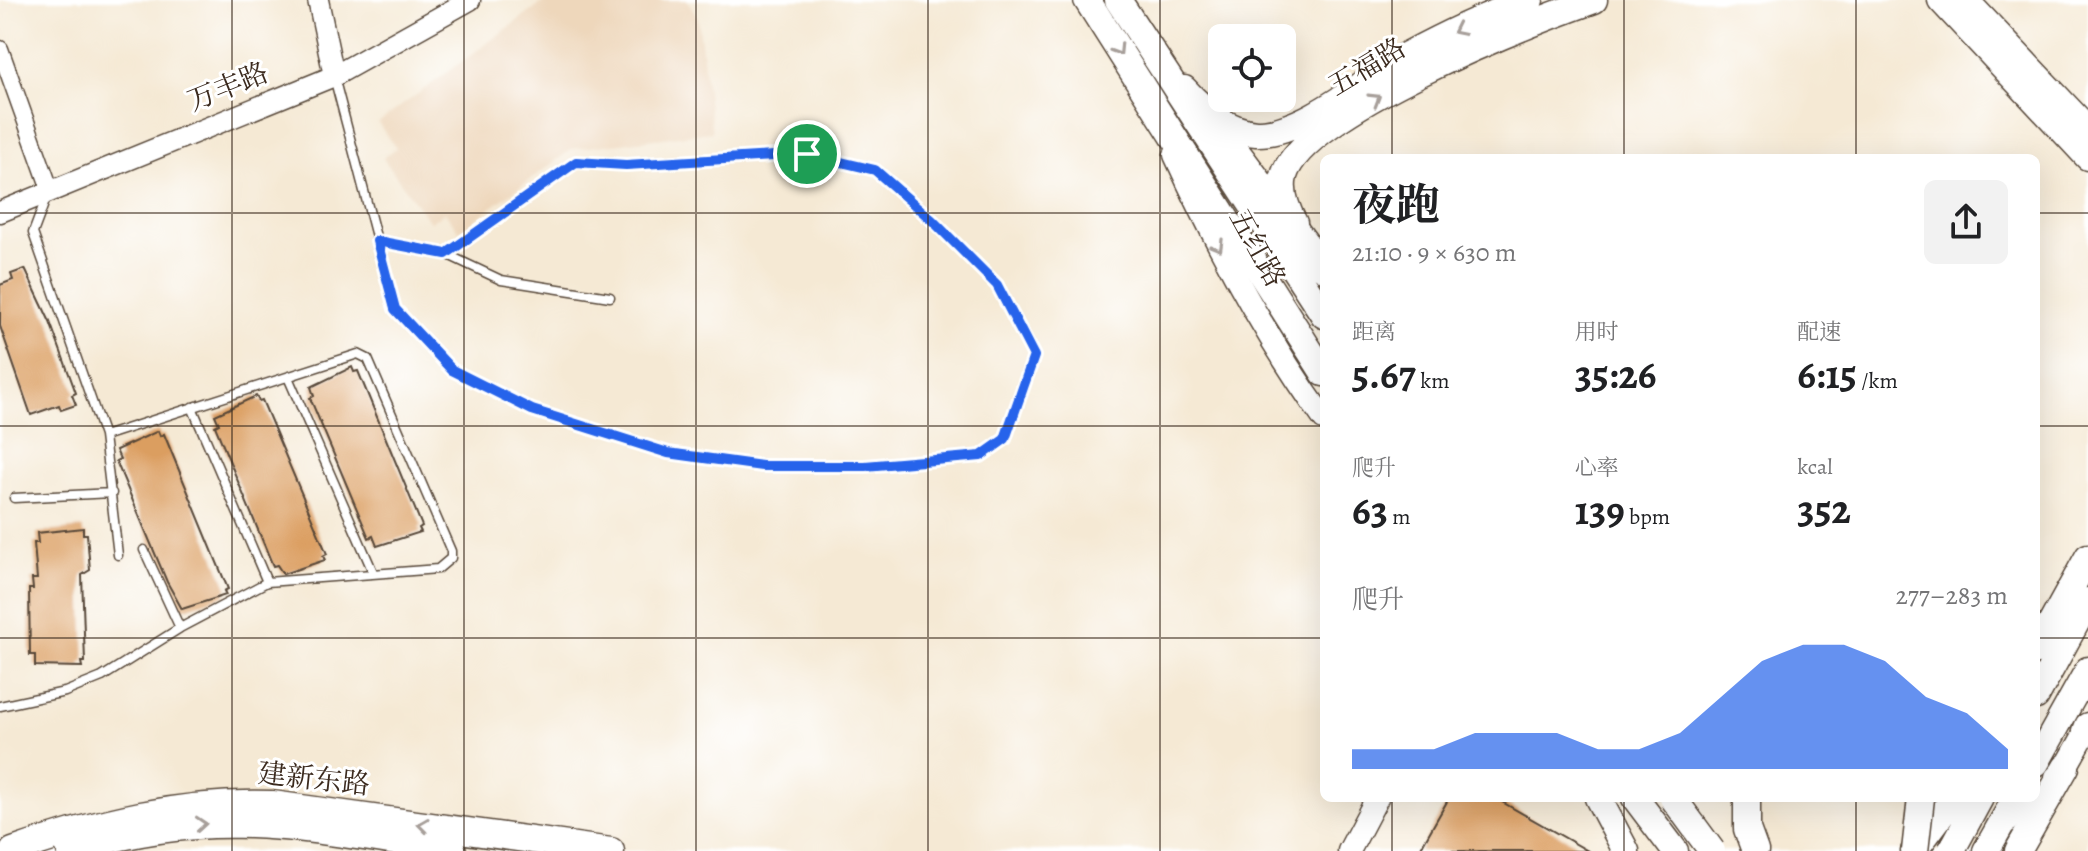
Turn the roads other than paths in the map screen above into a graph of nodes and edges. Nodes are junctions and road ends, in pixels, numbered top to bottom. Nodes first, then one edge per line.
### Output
1 (318, 0) edge
2 (470, 0) edge
3 (1087, 0) edge
4 (1118, 0) edge
5 (1530, 0) edge
6 (1594, 0) edge
7 (1941, 0) edge
8 (1965, 0) edge
9 (1138, 32) junction
10 (0, 49) edge
11 (334, 76) junction
12 (1149, 99) junction
13 (1207, 112) junction
14 (2088, 130) edge
15 (2088, 157) edge
16 (50, 189) junction
17 (0, 212) edge
18 (377, 241) junction
19 (1308, 247) junction
20 (446, 254) junction
21 (1320, 263) edge
22 (610, 297) dead end
23 (1320, 309) edge
24 (1320, 367) edge
25 (288, 377) junction
26 (192, 407) junction
27 (1320, 413) edge
28 (104, 436) junction
29 (112, 493) junction
30 (14, 498) dead end
31 (144, 550) dead end
32 (118, 555) dead end
33 (2088, 557) edge
34 (373, 572) junction
35 (267, 582) junction
36 (2088, 601) edge
37 (180, 628) junction
38 (2040, 644) edge
39 (2088, 670) edge
40 (2040, 689) edge
41 (0, 706) edge
42 (2088, 734) edge
43 (2040, 756) edge
44 (2066, 767) junction
45 (2040, 791) edge
46 (1375, 802) edge
47 (1600, 802) edge
48 (1638, 802) edge
49 (1674, 802) edge
50 (1676, 802) edge
51 (1747, 802) edge
52 (1920, 802) edge
53 (1951, 802) edge
54 (1978, 802) edge
55 (2014, 802) edge
56 (2029, 802) edge
57 (1992, 841) edge
58 (1953, 848) edge
59 (13, 851) edge
60 (70, 851) edge
61 (453, 851) edge
62 (611, 851) edge
63 (1349, 851) edge
64 (1626, 851) edge
65 (1675, 851) edge
66 (1691, 851) edge
67 (1712, 851) edge
68 (1755, 851) edge
69 (1914, 851) edge
70 (2018, 851) edge

1 - 11 street
2 - 11 street, 万丰路
3 -> 12 main road, 五红路
4 - 9 main road, 五红路
5 -> 13 main road, 五福路
19 -> 6 main road, 五福路
7 - 15 main road
8 - 14 main road
9 - 13 main road, 五福路
9 - 23 main road, 五红路
10 - 16 street
11 - 16 street, 万丰路
11 - 18 lane
12 - 24 main road, 五红路
12 -> 27 main road, 五红路
13 - 19 main road
16 - 17 street, 万丰路
16 - 28 lane
18 - 20 lane
18 - 20 lane
19 - 21 main road
20 - 22 lane
25 - 26 lane
25 - 34 lane
25 - 34 lane
26 - 28 lane
26 - 35 lane
28 - 29 lane
29 - 30 lane
29 - 32 lane
31 - 37 lane
33 - 38 main road
34 - 35 lane
35 - 37 lane
36 - 40 main road
37 - 41 lane
39 - 43 main road
42 - 44 main road
44 - 45 main road
44 - 70 main road
46 - 63 main road
47 - 64 main road
48 - 65 main road
49 - 66 main road, bridge
50 - 67 main road, bridge
51 - 68 main road
52 - 69 main road, bridge
53 - 69 main road
54 - 58 main road
55 - 57 main road
56 - 57 main road
62 -> 59 main road, 建新东路
60 -> 61 main road, 建新东路

